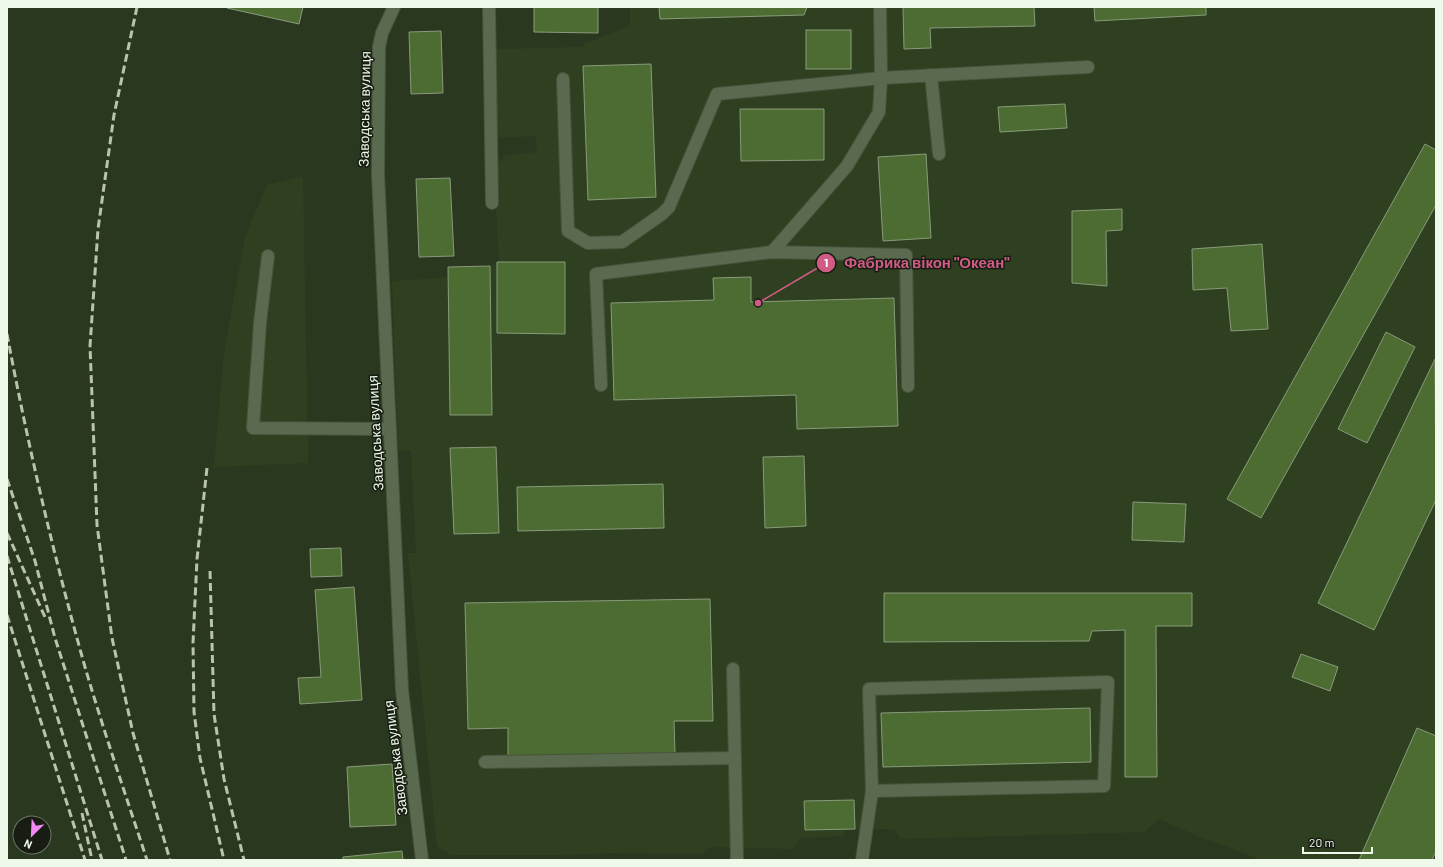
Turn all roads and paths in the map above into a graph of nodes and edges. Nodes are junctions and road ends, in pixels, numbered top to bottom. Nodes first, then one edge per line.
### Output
1 (394, 7) edge
2 (489, 7) edge
3 (880, 7) edge
4 (1088, 67) dead end
5 (931, 75) junction
6 (881, 78) junction
7 (563, 79) dead end
8 (939, 154) dead end
9 (492, 203) dead end
10 (772, 252) junction
11 (268, 256) dead end
12 (601, 385) dead end
13 (908, 386) dead end
14 (390, 429) junction
15 (733, 670) dead end
16 (735, 758) junction
17 (485, 762) dead end
18 (872, 791) junction
19 (422, 860) edge
20 (737, 860) edge
21 (862, 860) edge

1 - 14 street, Заводська вулиця
2 - 9 street
3 - 6 street
4 - 5 street
5 - 6 street
5 - 8 street
6 - 7 street
6 - 10 street
10 - 12 street
10 - 13 street
11 - 14 street
14 - 19 street, Заводська вулиця
15 - 16 street
16 - 17 street
16 - 20 street
18 - 18 street
18 - 21 street

